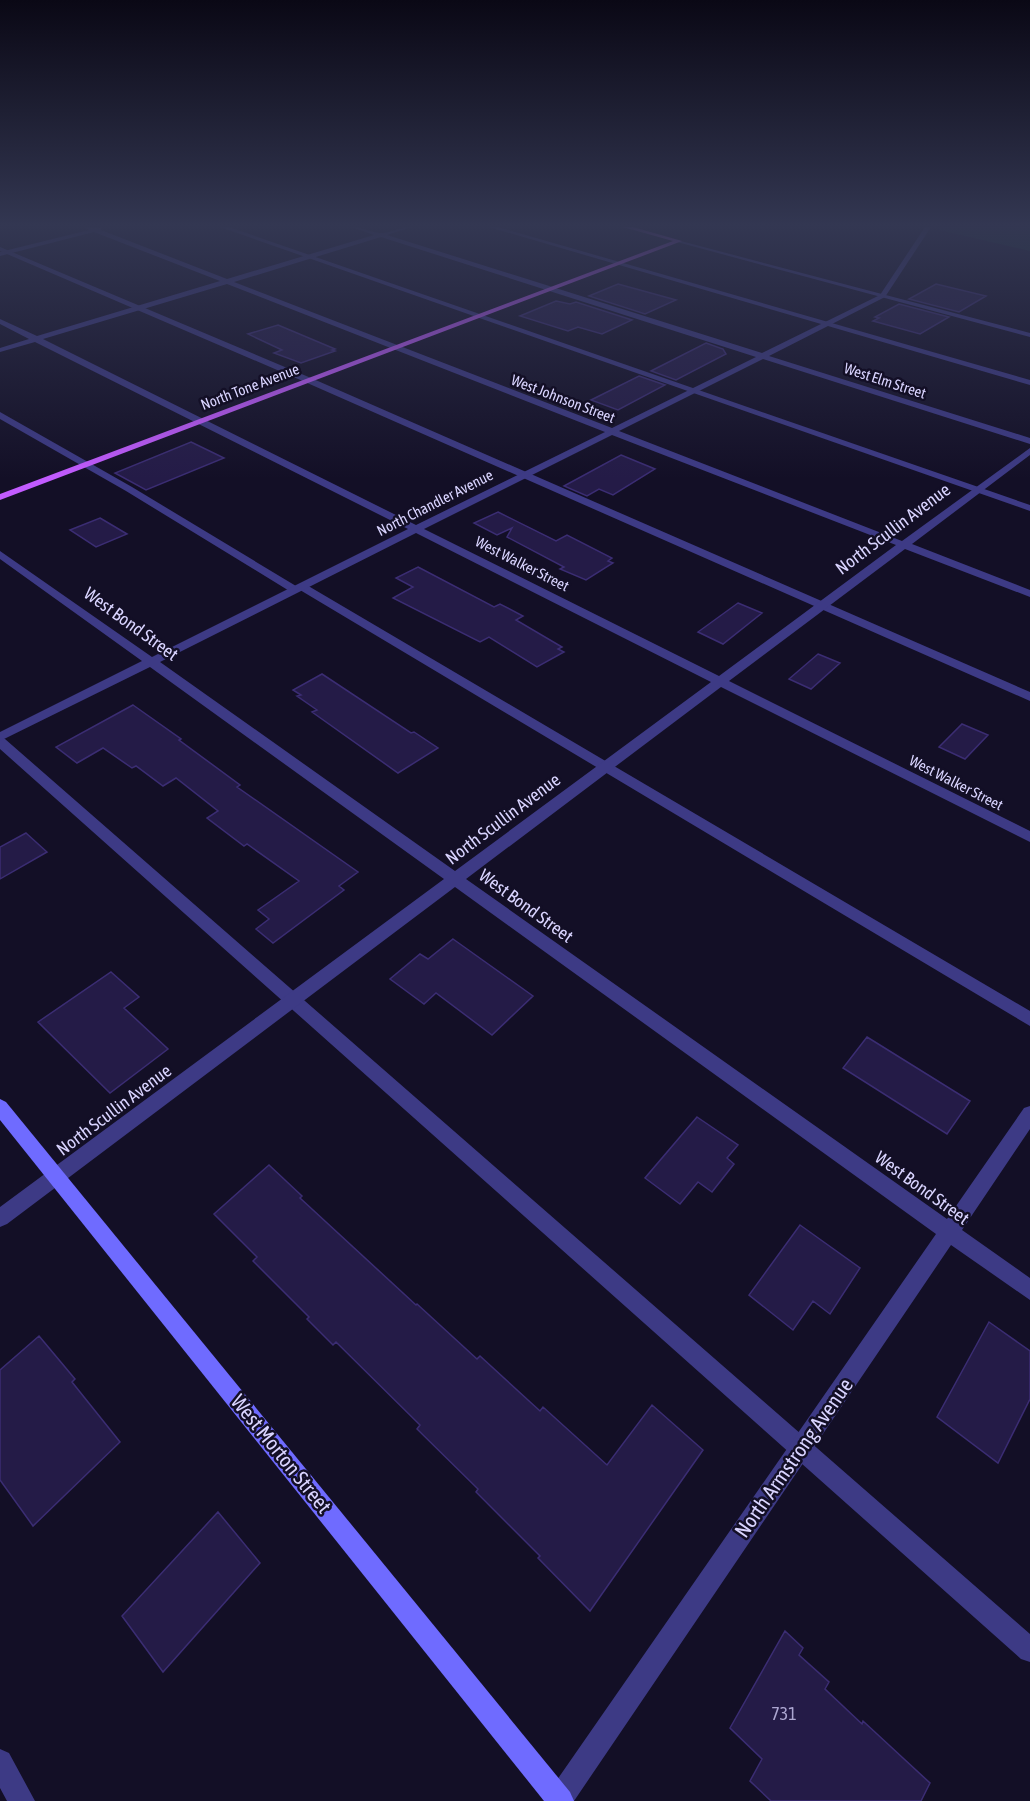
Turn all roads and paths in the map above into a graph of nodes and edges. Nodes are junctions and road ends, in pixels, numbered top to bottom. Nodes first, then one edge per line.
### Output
1 (129, 311) edge
2 (146, 311) edge
3 (299, 311) edge
4 (460, 311) edge
5 (493, 311) edge
6 (621, 311) edge
7 (782, 311) edge
8 (852, 311) edge
9 (940, 311) edge
10 (477, 317) junction
11 (0, 321) edge
12 (826, 324) junction
13 (1030, 335) edge
14 (36, 339) junction
15 (394, 348) junction
16 (0, 350) edge
17 (762, 356) junction
18 (308, 380) junction
19 (1030, 383) edge
20 (691, 392) junction
21 (0, 415) edge
22 (200, 421) junction
23 (611, 432) junction
24 (1030, 441) edge
25 (1030, 451) edge
26 (84, 465) junction
27 (522, 476) junction
28 (978, 490) junction
29 (0, 497) edge
30 (1030, 508) edge
31 (417, 528) junction
32 (905, 545) junction
33 (0, 554) edge
34 (298, 588) junction
35 (1030, 594) edge
36 (821, 606) junction
37 (150, 662) junction
38 (722, 681) junction
39 (1030, 697) edge
40 (0, 737) edge
41 (0, 742) edge
42 (605, 768) junction
43 (1030, 837) edge
44 (455, 879) junction
45 (293, 1000) junction
46 (1030, 1019) edge
47 (0, 1107) edge
48 (1030, 1114) edge
49 (57, 1176) junction
50 (0, 1218) edge
51 (949, 1232) junction
52 (1030, 1290) edge
53 (801, 1448) junction
54 (1030, 1650) edge
55 (0, 1762) edge
56 (559, 1800) edge
57 (21, 1801) edge

1 - 14 street
2 - 18 street
3 - 15 street, West Johnson Street
4 - 10 street
5 - 10 main road, North Tone Avenue
6 - 17 street, West Elm Street
7 - 12 street
8 - 12 street, North Chandler Avenue
9 - 13 street
10 - 15 main road, North Tone Avenue
10 - 20 street
11 - 14 street, West Walker Street
12 - 17 street, North Chandler Avenue
12 - 19 street
14 - 16 street
14 - 22 street, West Walker Street
15 - 18 main road, North Tone Avenue
15 - 23 street, West Johnson Street
17 - 20 street, North Chandler Avenue
17 - 24 street, West Elm Street
18 - 22 main road, North Tone Avenue
18 - 27 street
20 - 23 street, North Chandler Avenue
20 - 28 street
21 - 26 street
22 - 26 main road, North Tone Avenue
22 - 31 street, West Walker Street
23 - 27 street, North Chandler Avenue
23 - 32 street, West Johnson Street
25 - 28 street, North Scullin Avenue
26 - 29 main road, North Tone Avenue
26 - 34 street
27 - 31 street, North Chandler Avenue
27 - 36 street
28 - 30 street
28 - 32 street, North Scullin Avenue
31 - 34 street, North Chandler Avenue
31 - 38 street, West Walker Street
32 - 35 street, West Johnson Street
32 - 36 street, North Scullin Avenue
33 - 37 street, West Bond Street
34 - 37 street, North Chandler Avenue
34 - 42 street
36 - 38 street, North Scullin Avenue
36 - 39 street
37 - 40 street, North Chandler Avenue
37 - 44 street, West Bond Street
38 - 42 street, North Scullin Avenue
38 - 43 street, West Walker Street
41 - 45 street
42 - 44 street, North Scullin Avenue
42 - 46 street
44 - 45 street, North Scullin Avenue
44 - 51 street, West Bond Street
45 - 49 street, North Scullin Avenue
45 - 53 street
47 - 49 main road, West Morton Street
48 - 51 street, North Armstrong Avenue
49 - 50 street, North Scullin Avenue
49 - 56 main road, West Morton Street
51 - 52 street, West Bond Street
51 - 53 street, North Armstrong Avenue
53 - 54 street
53 - 56 street, North Armstrong Avenue
55 - 57 street

